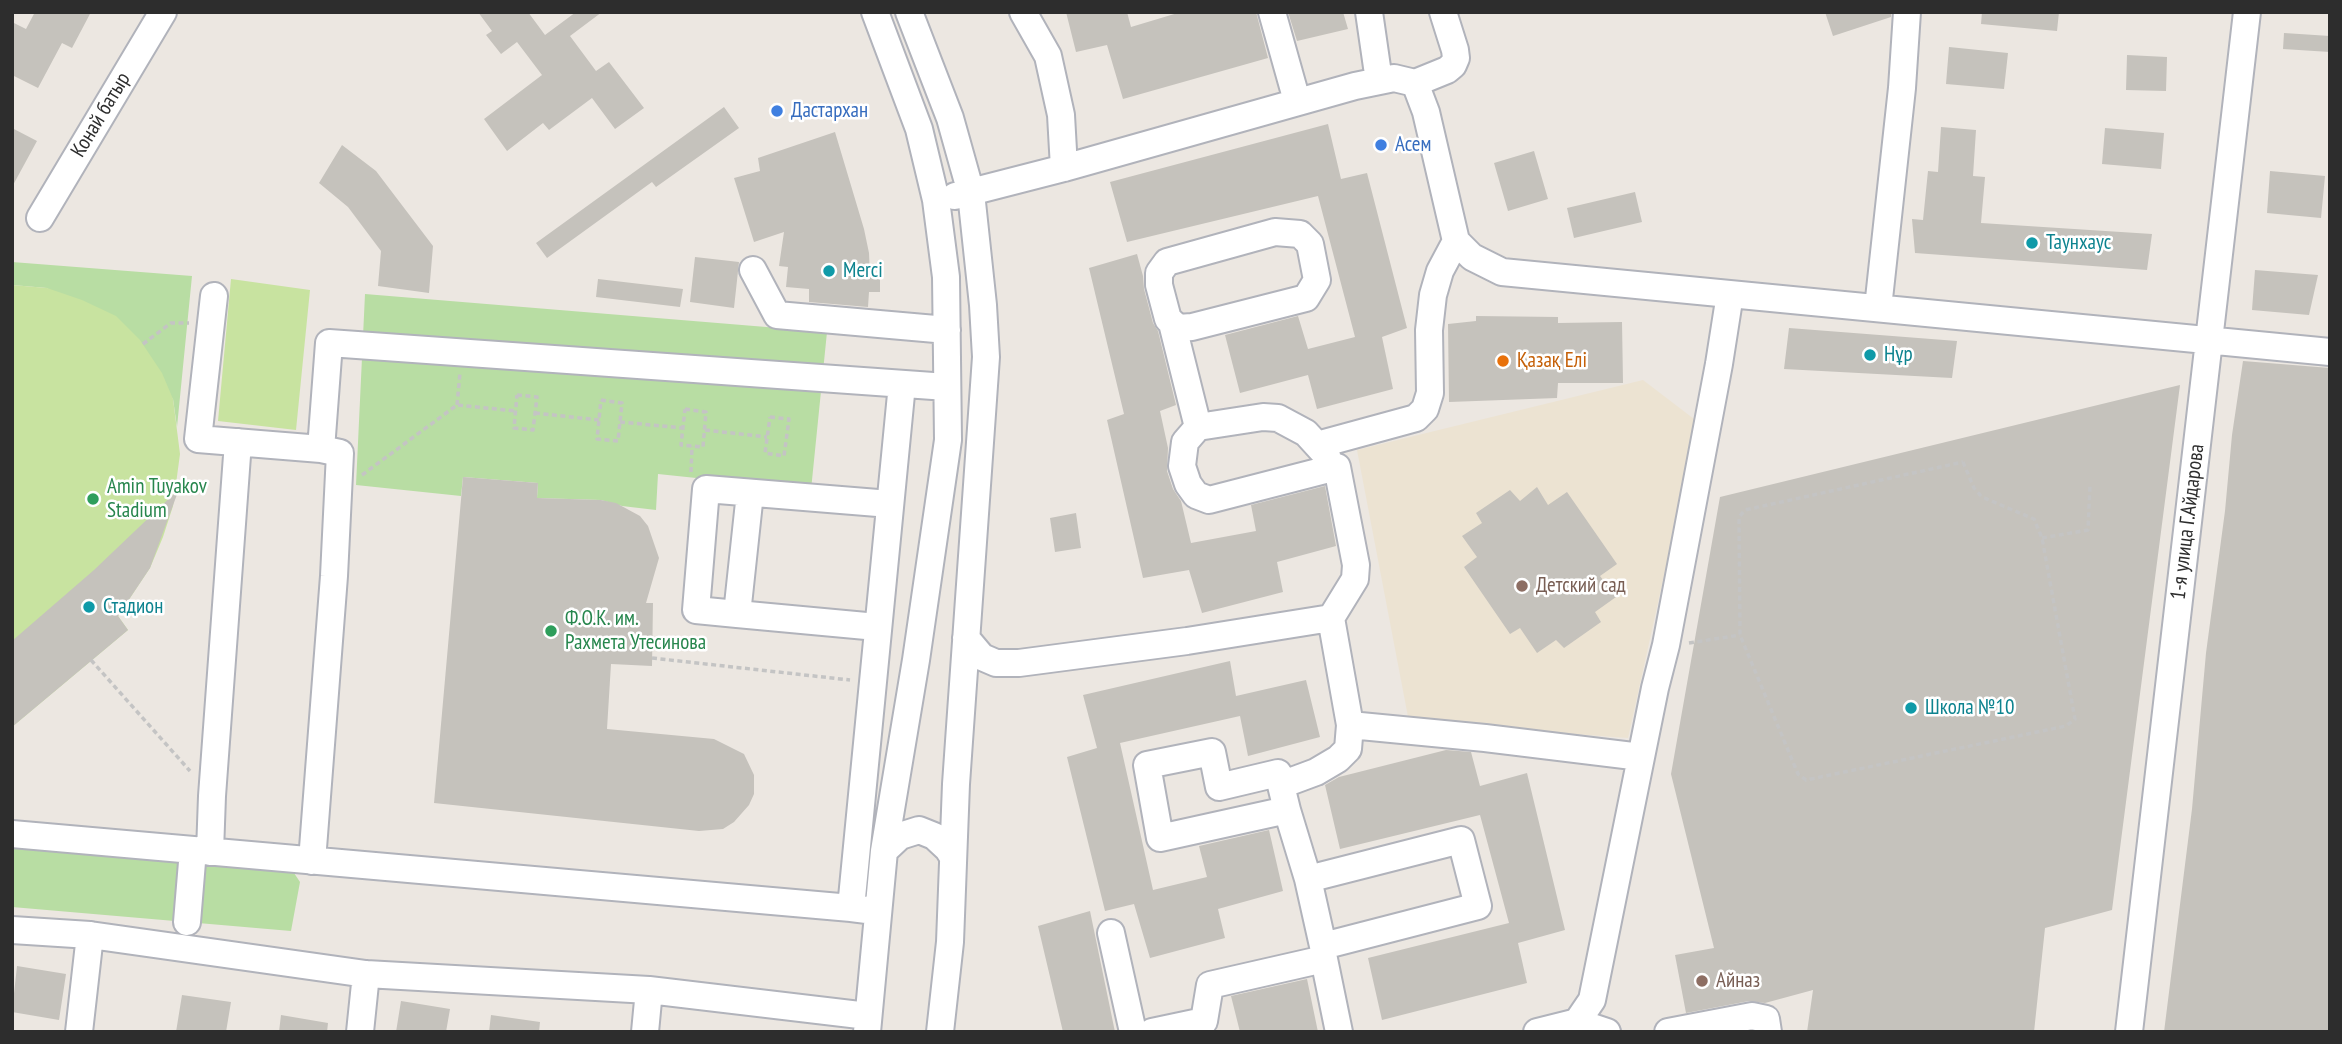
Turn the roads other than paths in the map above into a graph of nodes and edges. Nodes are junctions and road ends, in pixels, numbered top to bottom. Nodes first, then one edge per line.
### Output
1 (163, 12) edge
2 (875, 12) edge
3 (909, 12) edge
4 (1023, 12) edge
5 (1272, 12) edge
6 (1369, 12) edge
7 (1443, 12) edge
8 (1907, 12) edge
9 (2246, 12) edge
10 (1379, 81) junction
11 (1415, 83) junction
12 (1297, 101) junction
13 (1065, 168) junction
14 (971, 193) junction
15 (936, 200) junction
16 (40, 218) dead end
17 (1456, 241) junction
18 (753, 271) dead end
19 (1730, 294) junction
20 (214, 296) dead end
21 (1878, 308) junction
22 (1172, 323) junction
23 (947, 330) junction
24 (2209, 340) junction
25 (2330, 352) edge
26 (902, 384) junction
27 (947, 387) junction
28 (1198, 427) junction
29 (238, 442) junction
30 (1317, 445) junction
31 (321, 449) junction
32 (1337, 467) junction
33 (750, 493) junction
34 (890, 504) junction
35 (737, 614) junction
36 (1331, 618) junction
37 (877, 626) junction
38 (966, 638) junction
39 (1350, 725) junction
40 (1641, 757) junction
41 (1284, 798) junction
42 (12, 834) edge
43 (202, 851) junction
44 (884, 851) junction
45 (953, 858) junction
46 (312, 860) junction
47 (1308, 879) junction
48 (851, 908) junction
49 (879, 912) junction
50 (187, 922) dead end
51 (12, 930) edge
52 (1111, 933) dead end
53 (90, 935) junction
54 (1323, 952) junction
55 (366, 974) junction
56 (649, 990) junction
57 (1577, 1022) junction
58 (868, 1024) edge
59 (79, 1032) edge
60 (360, 1032) edge
61 (645, 1032) edge
62 (940, 1032) edge
63 (1133, 1032) edge
64 (1152, 1032) edge
65 (1339, 1032) edge
66 (1537, 1032) edge
67 (1607, 1032) edge
68 (1668, 1032) edge
69 (1768, 1032) edge
70 (2129, 1032) edge

1 - 16 street, Конай батыр
2 - 15 street
3 - 14 street
4 - 13 street
5 - 12 street
6 - 10 street
7 - 11 street
8 - 21 street
9 - 24 street, 1-я улица Г.Айдарова
10 - 11 street
10 - 12 street
11 - 17 street
12 - 13 street
13 - 14 street
14 - 15 street
14 - 38 street
15 - 23 street
17 - 19 street
17 - 30 street
18 - 23 street
19 - 21 street
19 - 40 street
20 - 29 street
21 - 24 street
22 - 22 street
22 - 28 street
23 - 27 street
24 - 25 street
24 - 70 street, 1-я улица Г.Айдарова
26 - 27 street
26 - 31 street
26 - 34 street
27 - 44 street
28 - 30 street
28 - 32 street
29 - 31 street
29 - 43 street
30 - 32 street
31 - 46 street
32 - 36 street
33 - 34 street
33 - 35 street
33 - 35 street
34 - 37 street
35 - 37 street
36 - 38 street
36 - 39 street
37 - 48 street
38 - 45 street
39 - 40 street
39 - 41 street
40 - 57 street
41 - 41 street
41 - 47 street
42 - 43 street
43 - 46 street
43 - 50 street
44 - 45 street
44 - 49 street
45 - 62 street
46 - 48 street
47 - 54 street
47 - 54 street
48 - 49 street
49 - 58 street
51 - 53 street
52 - 63 street
53 - 55 street
53 - 59 street
54 - 64 street
54 - 65 street
55 - 56 street
55 - 60 street
56 - 58 street
56 - 61 street
57 - 66 street
57 - 67 street
68 - 69 street

